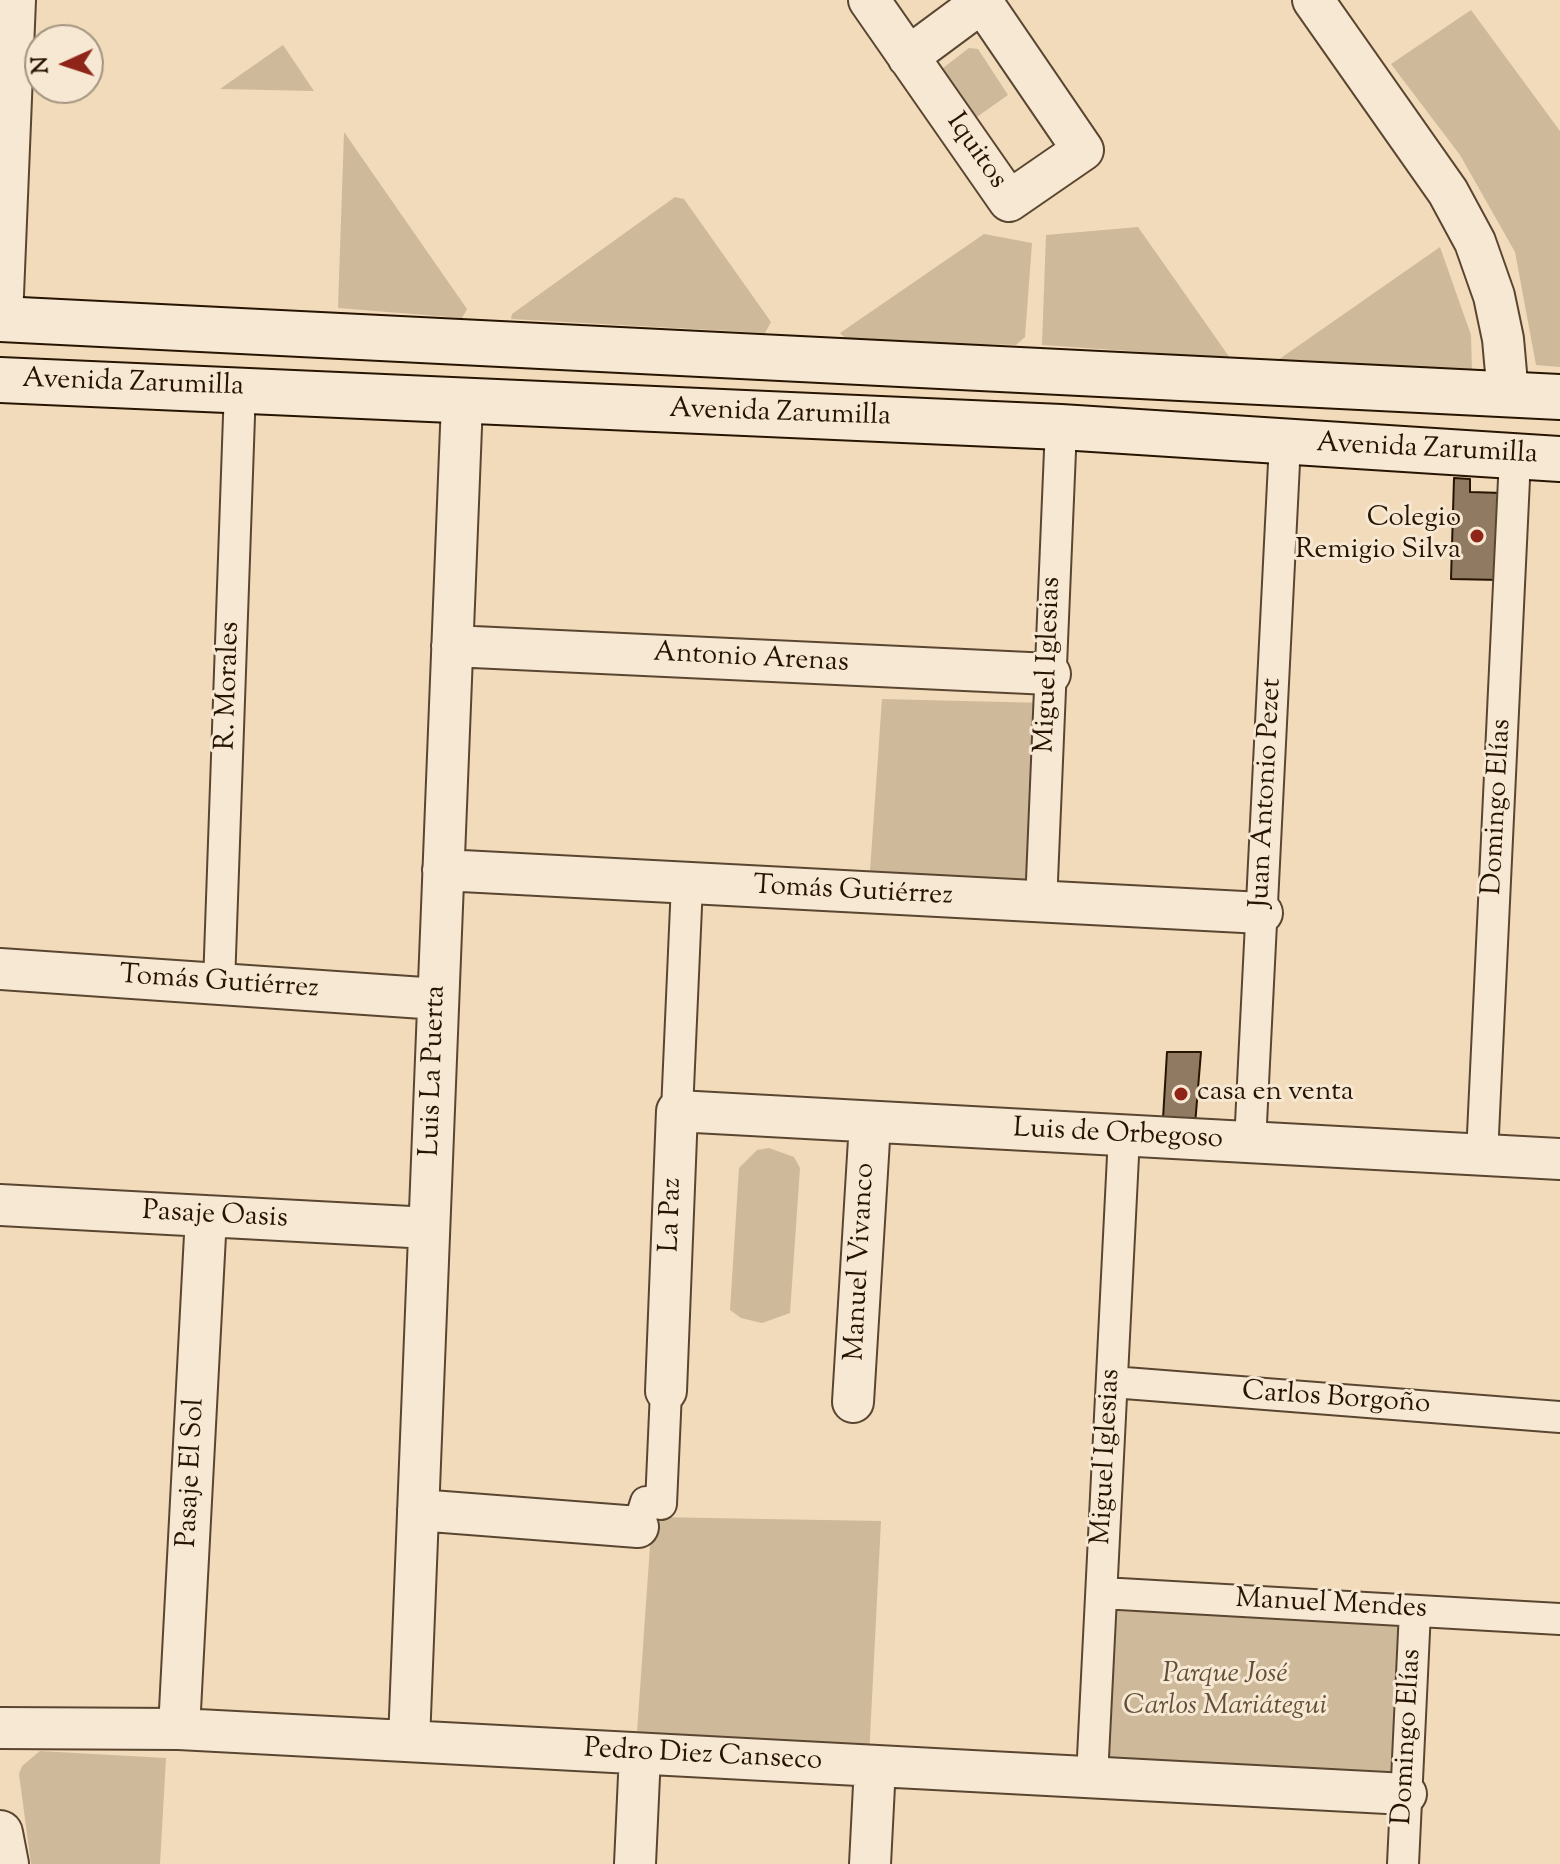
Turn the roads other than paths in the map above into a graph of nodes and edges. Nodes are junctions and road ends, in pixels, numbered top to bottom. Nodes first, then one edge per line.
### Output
1 (15, 0) edge
2 (869, 0) edge
3 (1313, 0) edge
4 (984, 1) edge
5 (908, 57) junction
6 (1, 321) edge
7 (0, 380) edge
8 (240, 388) junction
9 (1508, 395) junction
10 (1560, 397) edge
11 (462, 402) junction
12 (1061, 427) junction
13 (1285, 443) junction
14 (1515, 458) junction
15 (1560, 459) edge
16 (452, 646) junction
17 (1050, 674) junction
18 (443, 870) junction
19 (687, 884) junction
20 (1041, 904) junction
21 (1262, 913) junction
22 (0, 969) edge
23 (219, 984) junction
24 (438, 999) junction
25 (677, 1111) junction
26 (870, 1123) junction
27 (1124, 1136) junction
28 (1250, 1143) junction
29 (1482, 1155) junction
30 (1560, 1159) edge
31 (0, 1205) edge
32 (206, 1216) junction
33 (429, 1228) junction
34 (1112, 1382) junction
35 (666, 1391) joint
36 (853, 1402) dead end
37 (1560, 1417) edge
38 (418, 1510) junction
39 (638, 1527) joint
40 (1102, 1593) junction
41 (1415, 1611) junction
42 (1560, 1619) edge
43 (0, 1728) edge
44 (179, 1729) junction
45 (409, 1741) junction
46 (640, 1754) junction
47 (875, 1766) junction
48 (1092, 1777) junction
49 (1406, 1794) junction
50 (0, 1833) edge
51 (6, 1864) edge
52 (635, 1864) edge
53 (870, 1864) edge
54 (1403, 1864) edge

1 - 6 street
2 - 5 street, Iquitos
3 - 9 street
4 - 5 street
4 - 5 street, Iquitos
6 - 9 main road, Avenida Zarumilla
7 - 8 main road, Avenida Zarumilla
8 - 11 main road, Avenida Zarumilla
8 - 23 street, R. Morales
9 - 10 main road, Avenida Zarumilla
11 - 12 main road, Avenida Zarumilla
11 - 16 street, Luis La Puerta
12 - 13 main road, Avenida Zarumilla
12 - 17 street, Miguel Iglesias
13 - 14 main road, Avenida Zarumilla
13 - 21 street, Juan Antonio Pezet
14 - 15 main road, Avenida Zarumilla
14 - 29 street, Domingo Elías
16 - 17 street, Antonio Arenas
16 - 18 street, Luis La Puerta
17 - 20 street, Miguel Iglesias
18 - 19 street, Tomás Gutiérrez
18 - 24 street, Luis La Puerta
19 - 20 street, Tomás Gutiérrez
19 - 25 street, La Paz
20 - 21 street, Tomás Gutiérrez
21 - 28 street, Juan Antonio Pezet
22 - 23 street, Tomás Gutiérrez
23 - 24 street, Tomás Gutiérrez
24 - 33 street, Luis La Puerta
25 - 26 street, Luis de Orbegoso
25 - 35 street, La Paz
26 - 27 street, Luis de Orbegoso
26 - 36 street, Manuel Vivanco
27 - 28 street, Luis de Orbegoso
27 - 34 street, Miguel Iglesias
28 - 29 street, Luis de Orbegoso
29 - 30 street, Luis de Orbegoso
31 - 32 street, Pasaje Oasis
32 - 33 street, Pasaje Oasis
32 - 44 street, Pasaje El Sol
33 - 38 street, Luis La Puerta
34 - 37 street, Carlos Borgoño
34 - 40 street, Miguel Iglesias
35 - 39 street, La Paz
38 - 39 street
38 - 45 street, Luis La Puerta
40 - 41 street, Manuel Mendes
40 - 48 street, Miguel Iglesias
41 - 42 street, Manuel Mendes
41 - 49 street, Domingo Elías
43 - 44 street, Pedro Diez Canseco
44 - 45 street, Pedro Diez Canseco
45 - 46 street, Pedro Diez Canseco
46 - 47 street, Pedro Diez Canseco
46 - 52 street
47 - 48 street, Pedro Diez Canseco
47 - 53 street
48 - 49 street, Pedro Diez Canseco
49 - 54 street, Domingo Elías
50 - 51 main road

